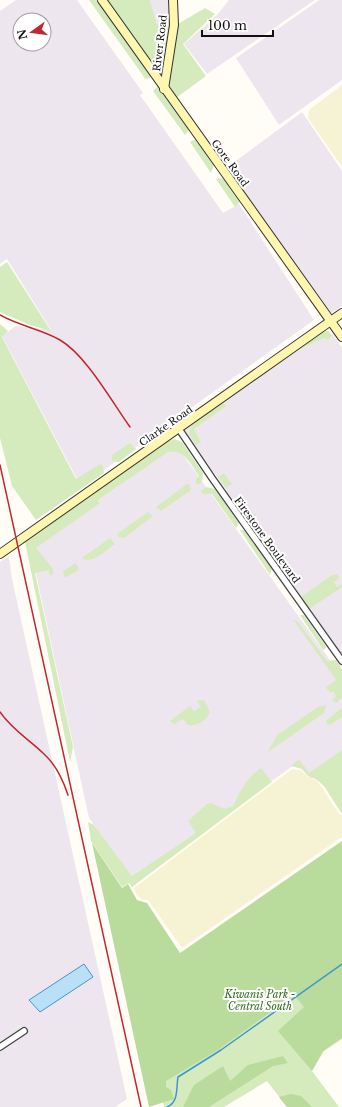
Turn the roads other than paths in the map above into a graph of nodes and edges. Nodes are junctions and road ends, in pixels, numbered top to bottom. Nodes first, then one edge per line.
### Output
1 (102, 0) edge
2 (173, 0) edge
3 (164, 89) junction
4 (342, 313) edge
5 (330, 320) junction
6 (342, 337) edge
7 (179, 429) junction
8 (0, 554) edge
9 (342, 661) edge
10 (24, 1031) dead end
11 (0, 1047) edge

1 - 3 main road, Gore Road
2 - 3 main road, River Road
3 - 5 main road, Gore Road
4 - 5 main road, Clarke Road
5 - 6 main road, Gore Road
5 - 7 main road, Clarke Road
7 - 8 main road, Clarke Road
7 - 9 street, Firestone Boulevard
10 - 11 street

